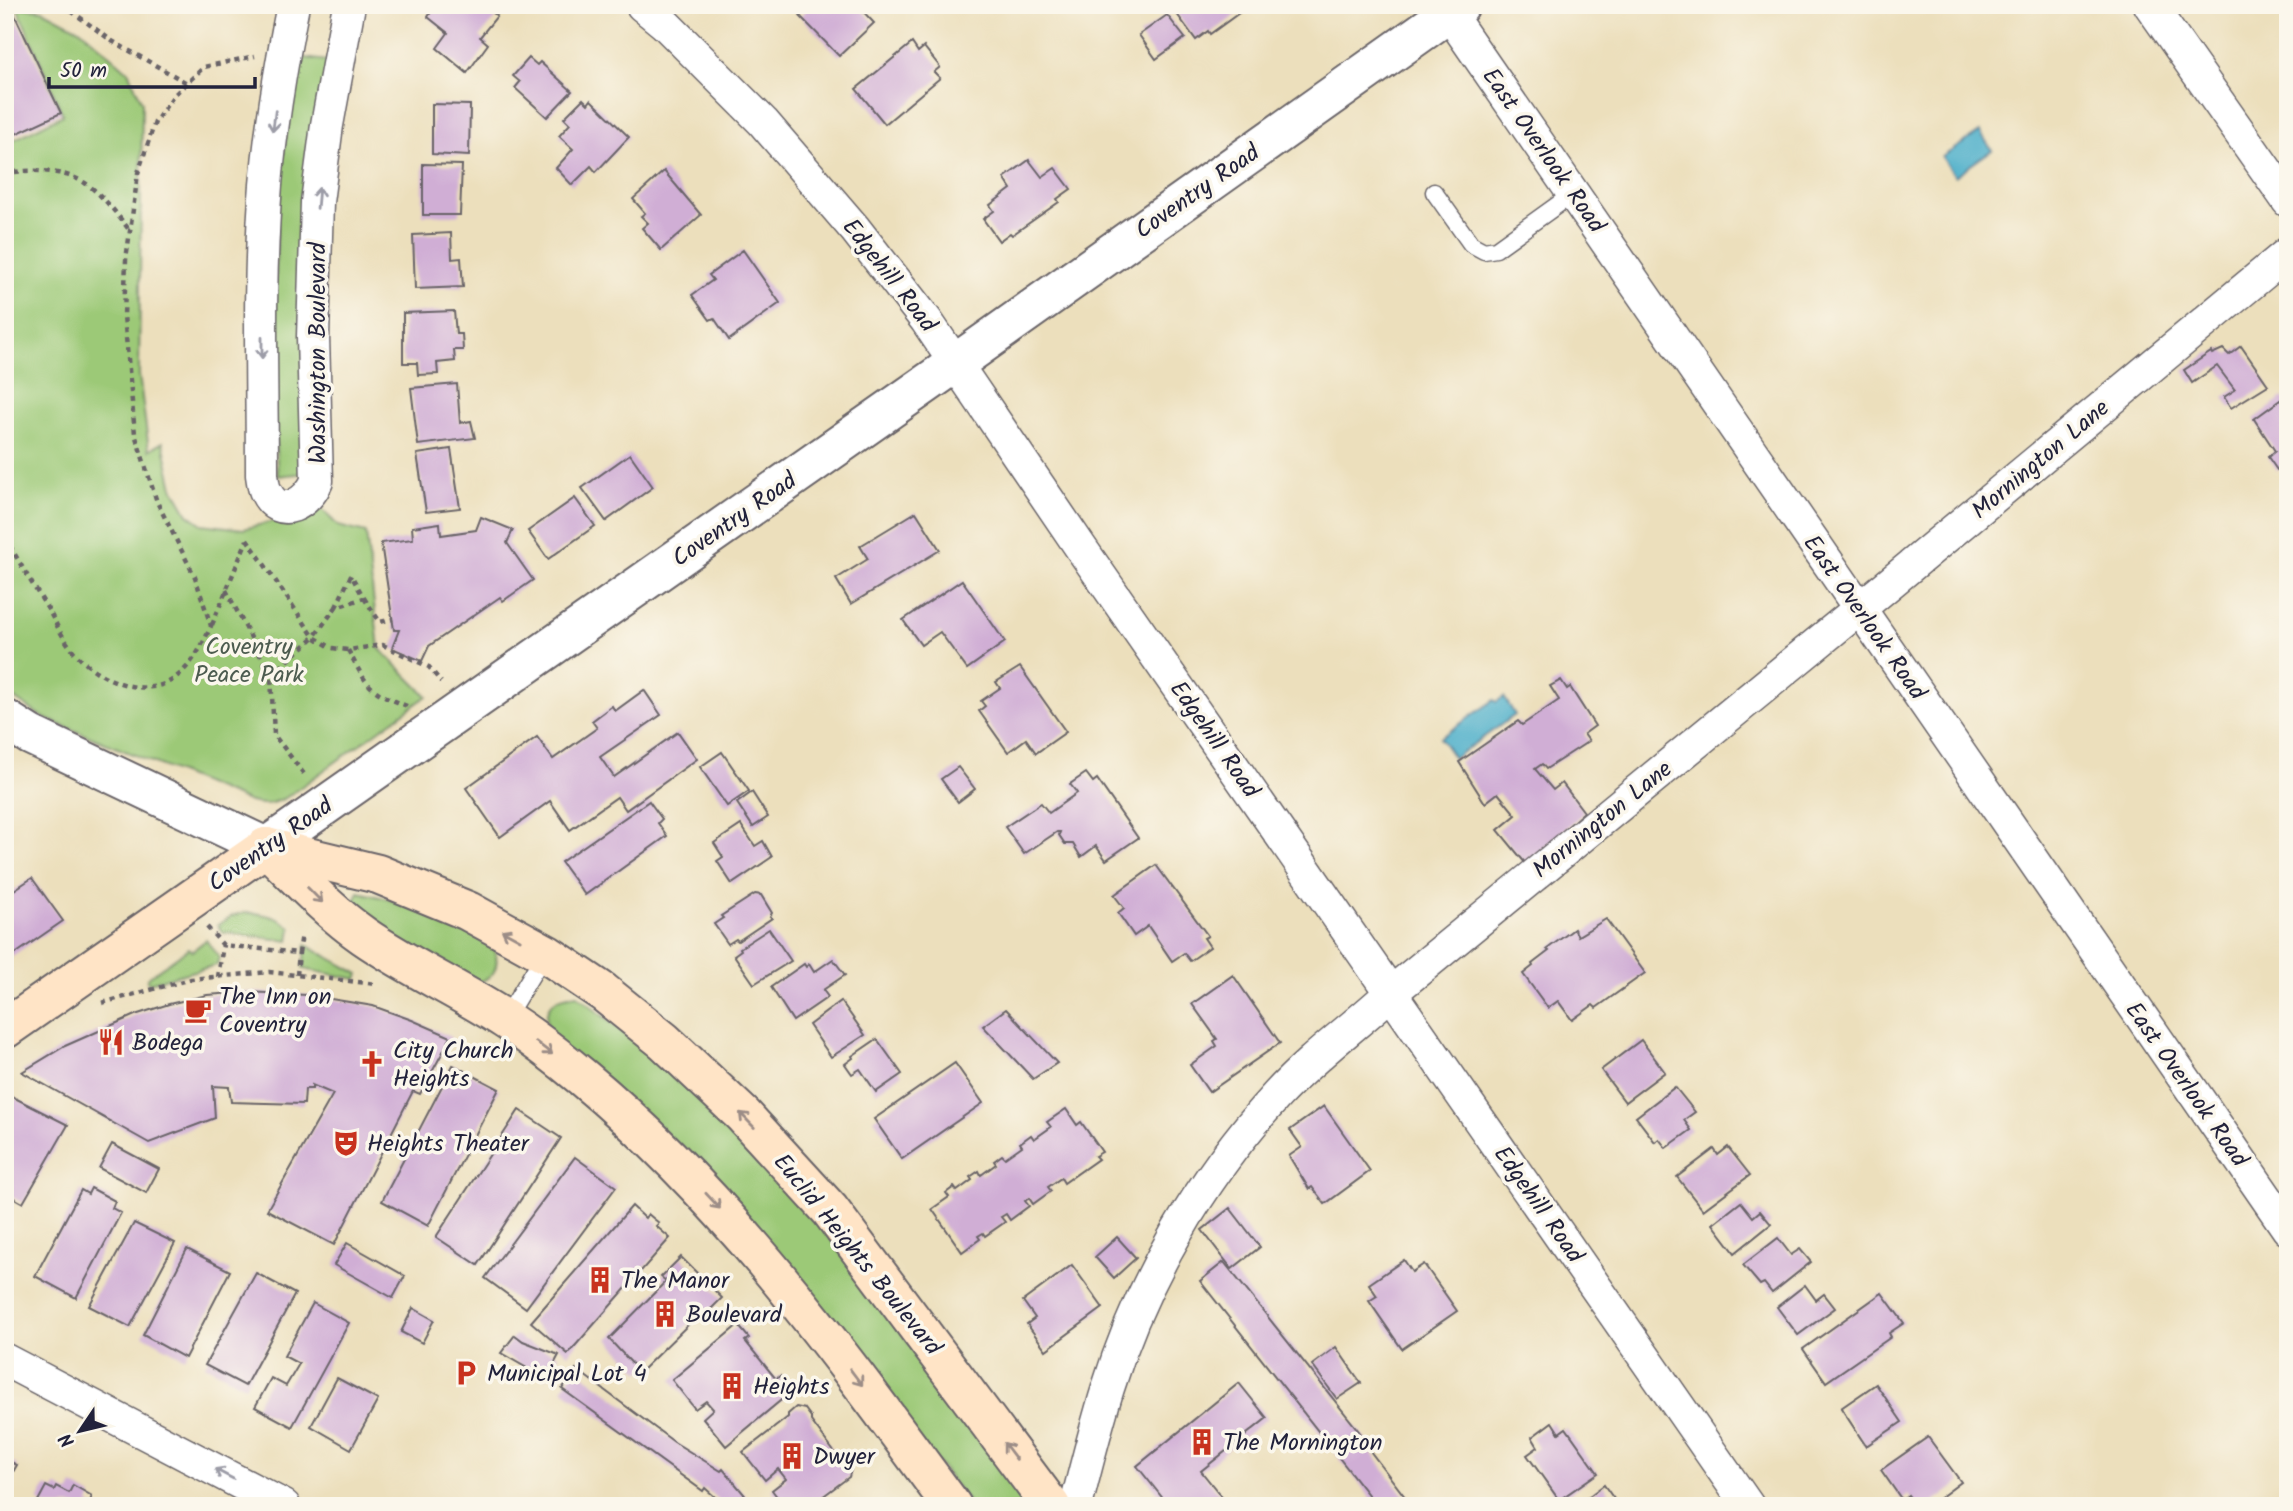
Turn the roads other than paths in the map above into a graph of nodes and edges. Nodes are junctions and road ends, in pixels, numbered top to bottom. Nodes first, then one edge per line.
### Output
1 (293, 5) edge
2 (349, 5) edge
3 (642, 5) edge
4 (2150, 5) edge
5 (1450, 8) edge
6 (1434, 192) dead end
7 (1574, 193) junction
8 (2288, 201) edge
9 (2288, 253) edge
10 (956, 363) junction
11 (1859, 609) junction
12 (5, 719) edge
13 (266, 847) junction
14 (545, 953) junction
15 (1392, 992) junction
16 (505, 1019) junction
17 (5, 1029) edge
18 (2288, 1229) edge
19 (5, 1360) edge
20 (284, 1506) edge
21 (952, 1506) edge
22 (1051, 1506) edge
23 (1076, 1506) edge
24 (1748, 1506) edge

1 -> 2 street, Washington Boulevard
3 - 10 street, Edgehill Road
4 - 8 street
5 - 7 street, East Overlook Road
5 - 10 street, Coventry Road
6 - 7 lane
7 - 11 street, East Overlook Road
9 - 11 street, Mornington Lane
10 - 13 street, Coventry Road
10 - 15 street, Edgehill Road
11 - 15 street, Mornington Lane
11 - 18 street, East Overlook Road
12 - 13 street, Euclid Heights Boulevard
14 -> 13 main road, Euclid Heights Boulevard
13 -> 16 main road, Euclid Heights Boulevard
13 - 17 main road, Coventry Road
14 - 16 lane
22 -> 14 main road, Euclid Heights Boulevard
15 - 23 street, Mornington Lane
15 - 24 street, Edgehill Road
16 -> 21 main road, Euclid Heights Boulevard
20 -> 19 street

